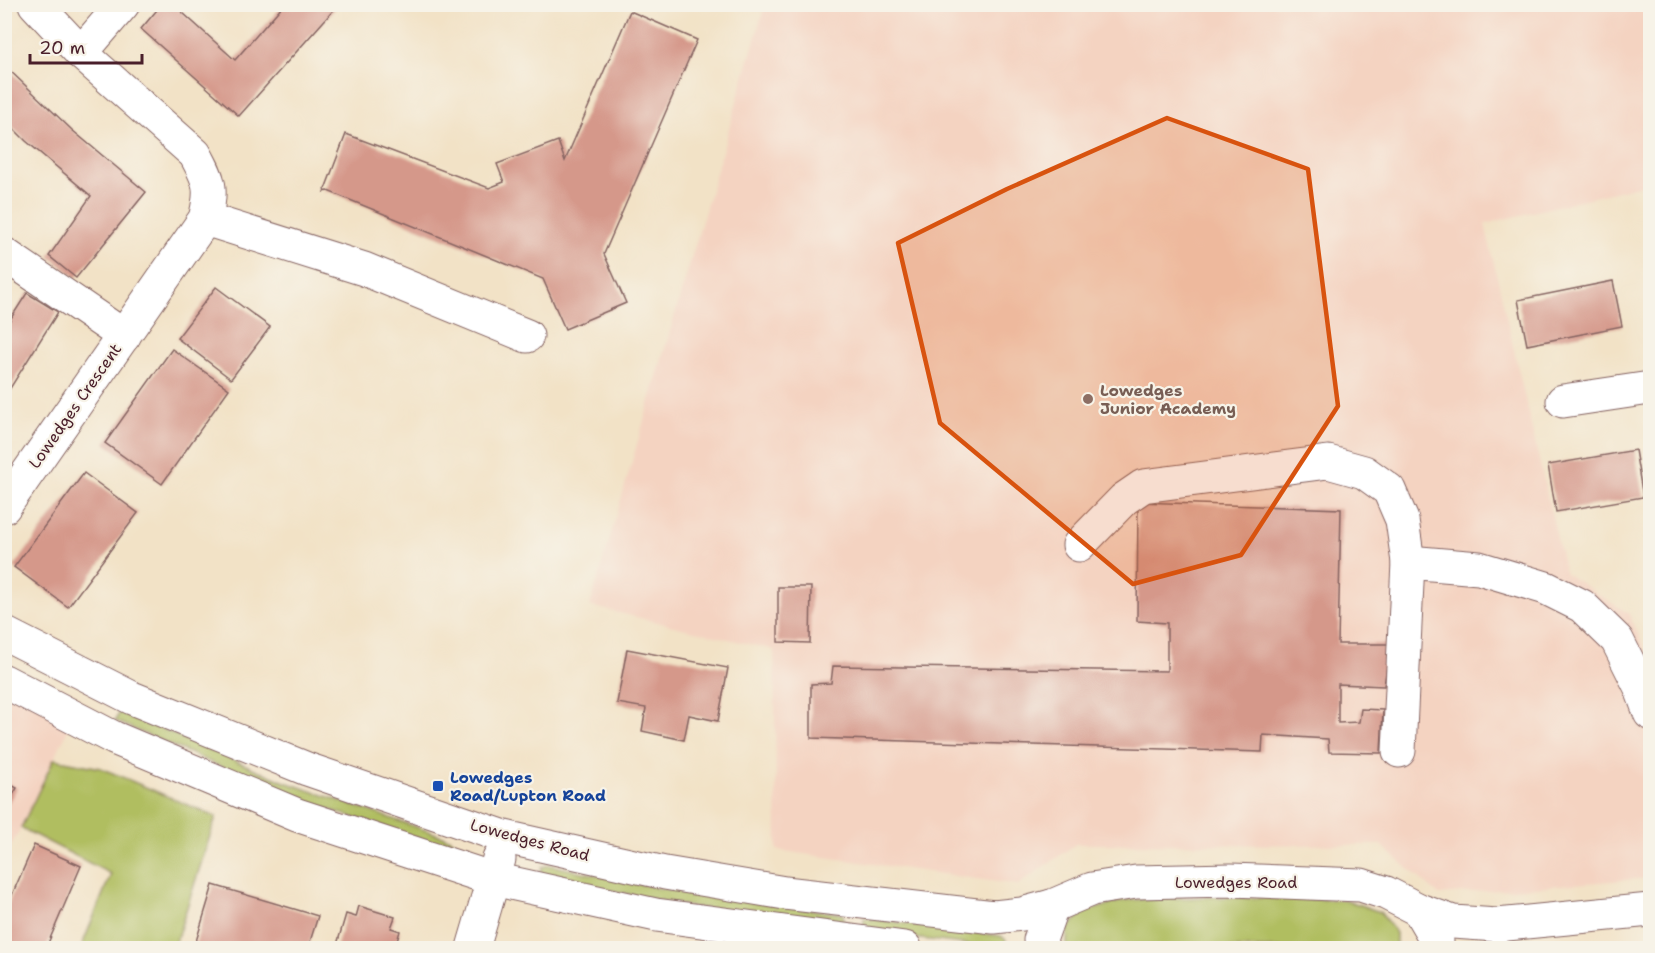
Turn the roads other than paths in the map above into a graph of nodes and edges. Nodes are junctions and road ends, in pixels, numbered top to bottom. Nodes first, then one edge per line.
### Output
1 (35, 4) edge
2 (123, 4) edge
3 (81, 53) junction
4 (205, 219) junction
5 (4, 254) edge
6 (124, 336) junction
7 (527, 336) dead end
8 (1650, 388) edge
9 (1563, 401) dead end
10 (4, 507) edge
11 (1079, 545) dead end
12 (1408, 562) junction
13 (4, 633) edge
14 (4, 681) edge
15 (1650, 713) edge
16 (1399, 752) dead end
17 (505, 837) junction
18 (493, 879) junction
19 (1052, 906) junction
20 (1419, 910) junction
21 (1650, 910) edge
22 (473, 948) edge
23 (905, 948) edge
24 (1042, 948) edge
25 (1436, 948) edge

1 - 3 street, Lowedges Crescent
2 - 3 street
3 - 4 street, Lowedges Crescent
4 - 6 street, Lowedges Crescent
4 - 7 street
5 - 6 street, Lowedges Crescent
6 - 10 street, Lowedges Crescent
8 - 9 street
11 - 12 street
12 - 15 street
12 - 16 street
13 - 17 street, Lowedges Road
14 - 18 street
17 - 18 street
17 - 19 street, Lowedges Road
18 - 22 street
18 - 23 street
19 - 20 street, Lowedges Road
19 - 24 street
20 - 21 street, Lowedges Road
20 - 25 street

